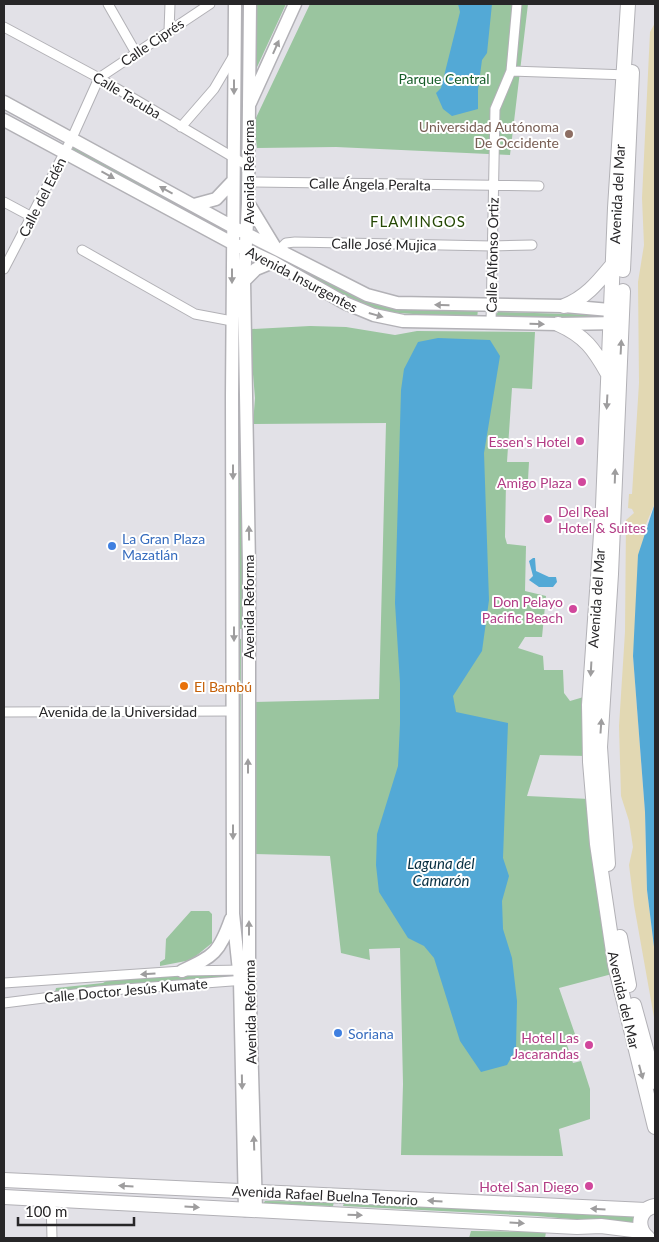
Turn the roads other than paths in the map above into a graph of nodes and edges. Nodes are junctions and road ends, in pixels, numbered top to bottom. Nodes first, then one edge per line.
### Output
1 (108, 4) edge
2 (170, 4) edge
3 (210, 4) edge
4 (235, 4) edge
5 (250, 4) edge
6 (295, 4) edge
7 (517, 4) edge
8 (628, 4) edge
9 (638, 4) edge
10 (4, 26) edge
11 (169, 31) junction
12 (136, 52) junction
13 (234, 55) junction
14 (511, 71) junction
15 (628, 75) junction
16 (99, 78) junction
17 (4, 102) edge
18 (248, 107) junction
19 (4, 120) edge
20 (181, 127) junction
21 (72, 138) junction
22 (65, 152) junction
23 (233, 159) junction
24 (248, 166) junction
25 (233, 181) junction
26 (248, 182) junction
27 (493, 186) junction
28 (539, 186) dead end
29 (4, 202) edge
30 (248, 204) junction
31 (194, 205) junction
32 (32, 217) junction
33 (233, 227) junction
34 (248, 234) junction
35 (232, 243) junction
36 (532, 245) dead end
37 (492, 246) junction
38 (278, 249) junction
39 (82, 250) dead end
40 (246, 250) junction
41 (273, 262) junction
42 (614, 263) junction
43 (4, 269) edge
44 (244, 281) junction
45 (490, 306) junction
46 (564, 306) junction
47 (617, 317) junction
48 (232, 320) junction
49 (491, 323) junction
50 (558, 324) junction
51 (232, 344) junction
52 (246, 346) junction
53 (608, 374) junction
54 (233, 423) junction
55 (247, 423) junction
56 (233, 711) junction
57 (4, 712) edge
58 (233, 914) junction
59 (182, 971) junction
60 (244, 975) junction
61 (50, 980) junction
62 (4, 983) edge
63 (52, 996) junction
64 (4, 1002) edge
65 (655, 1082) edge
66 (655, 1127) edge
67 (4, 1180) edge
68 (250, 1192) junction
69 (4, 1197) edge
70 (52, 1200) junction
71 (652, 1205) edge
72 (251, 1210) junction
73 (601, 1226) junction
74 (643, 1235) edge
75 (52, 1238) edge
76 (617, 1238) edge

1 - 12 street
2 - 11 street
3 - 11 street, Calle Ciprés
4 - 13 main road, Avenida Reforma
5 - 18 main road, Avenida Reforma
18 -> 6 main road
7 - 14 street, Calle Alfonso Ortiz
8 - 15 main road, Avenida del Mar
9 - 15 main road, Avenida del Mar
10 - 16 street, Calle Tacuba
11 - 12 street, Calle Ciprés
12 - 16 street, Calle Ciprés
13 - 20 street
13 -> 23 main road, Avenida Reforma
14 - 15 street
14 - 27 street, Calle Alfonso Ortiz
15 - 42 main road, Avenida del Mar
15 - 47 main road, Avenida del Mar
16 - 20 street, Calle Tacuba
16 - 21 street
17 - 21 main road, Avenida Insurgentes
18 - 24 main road, Avenida Reforma
19 - 22 main road, Avenida Insurgentes
20 - 23 street, Calle Tacuba
21 - 22 street
31 -> 21 main road, Avenida Insurgentes
22 - 32 street, Calle del Edén
22 -> 35 main road, Avenida Insurgentes
23 - 24 street, Calle Tacuba
23 - 25 main road, Avenida Reforma
24 - 26 main road, Avenida Reforma
25 - 31 main road
25 - 33 main road, Avenida Reforma
26 - 27 street, Calle Ángela Peralta
26 - 30 main road, Avenida Reforma
27 - 28 street, Calle Ángela Peralta
27 - 37 street, Calle Alfonso Ortiz
29 - 32 street
30 - 34 main road, Avenida Reforma
30 - 38 main road
31 - 33 main road, Avenida Insurgentes
32 - 43 street, Calle del Edén
33 - 34 main road, Avenida Insurgentes
33 - 35 main road, Avenida Reforma
34 - 38 main road, Avenida Insurgentes
34 - 40 main road, Avenida Reforma
35 - 40 main road, Avenida Insurgentes
35 -> 48 main road, Avenida Reforma
36 - 37 street, Calle José Mujica
37 - 38 street, Calle José Mujica
37 - 45 street, Calle Alfonso Ortiz
45 -> 38 main road, Avenida Insurgentes
39 - 48 street
40 - 41 main road, Avenida Insurgentes
40 - 44 main road, Avenida Reforma
41 - 44 main road
41 -> 49 main road, Avenida Insurgentes
42 - 46 main road
42 - 47 main road, Avenida del Mar
44 - 52 main road, Avenida Reforma
45 - 46 main road, Avenida Insurgentes
45 - 49 street, Calle Alfonso Ortiz
46 - 47 main road, Avenida Insurgentes
47 - 50 main road, Avenida Insurgentes
47 - 53 main road, Avenida del Mar
65 -> 47 main road, Avenida del Mar
48 - 51 main road, Avenida Reforma
49 -> 50 main road, Avenida Insurgentes
50 - 53 main road
51 - 52 main road
51 - 54 main road, Avenida Reforma
52 - 55 main road, Avenida Reforma
53 -> 66 main road, Avenida del Mar
54 - 55 main road
54 -> 56 main road, Avenida Reforma
60 -> 55 main road, Avenida Reforma
56 - 57 street, Avenida de la Universidad
56 -> 58 main road, Avenida Reforma
58 - 59 main road
58 - 60 main road, Avenida Reforma
59 - 60 street, Calle Doctor Jesús Kumate
59 -> 61 street, Calle Doctor Jesús Kumate
60 - 63 street, Calle Doctor Jesús Kumate
60 - 68 main road, Avenida Reforma
61 - 62 street, Calle Doctor Jesús Kumate
61 - 63 street
63 - 64 street, Calle Doctor Jesús Kumate
68 -> 67 main road, Avenida Rafael Buelna Tenorio
71 -> 68 main road, Avenida Rafael Buelna Tenorio
68 - 72 main road, Avenida Reforma
69 - 70 main road, Avenida Rafael Buelna Tenorio
70 -> 72 main road, Avenida Rafael Buelna Tenorio
70 - 75 street
71 - 74 main road
72 -> 73 main road, Avenida Rafael Buelna Tenorio
73 - 74 main road, Avenida Rafael Buelna Tenorio
73 - 76 main road

